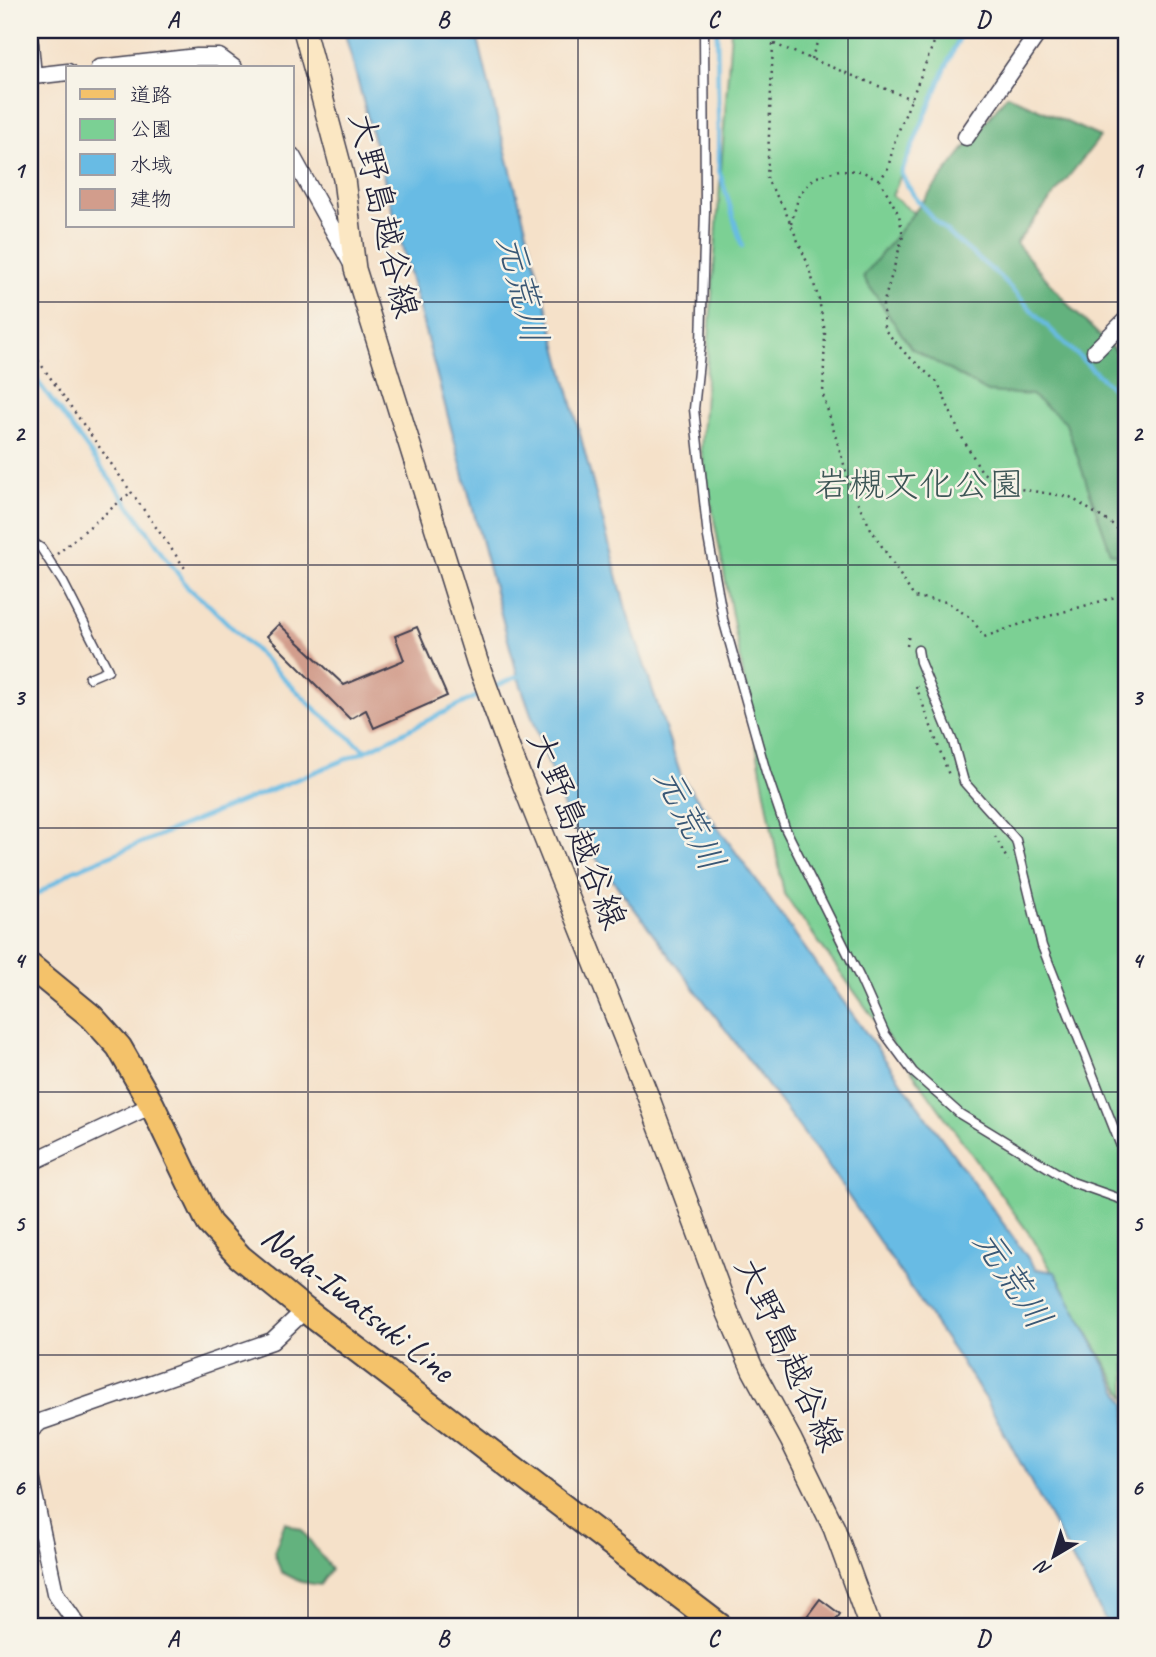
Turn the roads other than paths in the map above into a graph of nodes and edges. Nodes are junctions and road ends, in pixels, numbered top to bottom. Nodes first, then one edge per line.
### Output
1 (304, 30) edge
2 (704, 30) edge
3 (1040, 30) edge
4 (30, 44) edge
5 (117, 66) edge
6 (231, 66) edge
7 (66, 72) edge
8 (966, 137) dead end
9 (294, 160) edge
10 (355, 269) junction
11 (1126, 320) edge
12 (1095, 351) dead end
13 (30, 541) edge
14 (918, 650) dead end
15 (89, 678) dead end
16 (30, 966) edge
17 (152, 1105) junction
18 (30, 1163) edge
19 (1124, 1163) edge
20 (1126, 1201) edge
21 (305, 1310) junction
22 (30, 1431) edge
23 (30, 1476) edge
24 (79, 1627) edge
25 (721, 1627) edge
26 (870, 1627) edge

1 - 10 main road, 大野島越谷線
2 - 20 lane
3 - 8 street
4 - 7 street
5 - 6 street
9 - 10 street
10 - 26 main road, 大野島越谷線
11 - 12 street
13 - 15 lane
14 - 19 lane
16 - 17 main road, Noda-Iwatsuki Line
17 - 18 street
17 - 21 main road, Noda-Iwatsuki Line
21 - 22 street
21 - 25 main road, Noda-Iwatsuki Line
23 - 24 street

